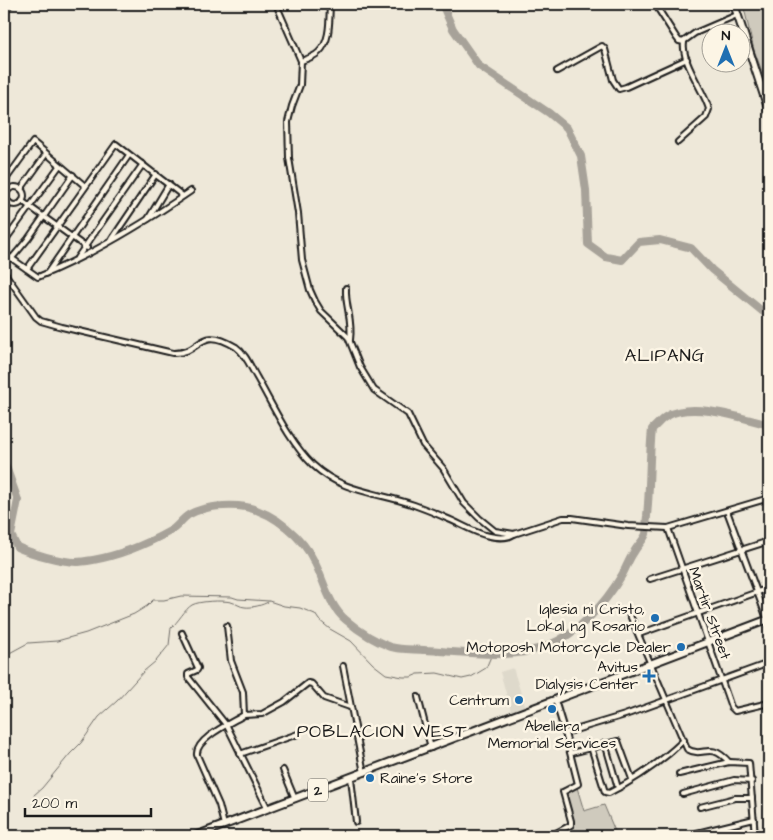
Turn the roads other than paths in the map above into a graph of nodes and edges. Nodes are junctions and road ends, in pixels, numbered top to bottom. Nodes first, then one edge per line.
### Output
1 (11, 4) edge
2 (276, 4) edge
3 (330, 4) edge
4 (655, 4) edge
5 (734, 4) edge
6 (4, 8) edge
7 (737, 15) junction
8 (684, 42) junction
9 (687, 59) junction
10 (301, 61) junction
11 (557, 71) dead end
12 (767, 97) edge
13 (768, 107) edge
14 (678, 142) dead end
15 (46, 154) junction
16 (129, 155) junction
17 (60, 164) junction
18 (143, 164) junction
19 (156, 174) junction
20 (72, 175) junction
21 (4, 182) edge
22 (169, 184) junction
23 (4, 186) edge
24 (85, 186) junction
25 (21, 188) junction
26 (8, 190) junction
27 (191, 191) dead end
28 (183, 196) junction
29 (22, 201) junction
30 (10, 202) junction
31 (30, 207) junction
32 (4, 212) edge
33 (43, 217) junction
34 (146, 221) junction
35 (57, 228) junction
36 (72, 238) junction
37 (111, 240) junction
38 (4, 242) edge
39 (85, 247) junction
40 (91, 251) junction
41 (4, 253) edge
42 (12, 258) junction
43 (76, 259) junction
44 (27, 269) junction
45 (4, 272) edge
46 (47, 274) junction
47 (346, 288) dead end
48 (350, 342) junction
49 (769, 498) edge
50 (727, 511) junction
51 (668, 528) junction
52 (514, 534) junction
53 (769, 541) edge
54 (742, 551) junction
55 (682, 569) junction
56 (650, 579) dead end
57 (769, 588) edge
58 (757, 592) junction
59 (629, 613) dead end
60 (698, 614) junction
61 (769, 621) edge
62 (227, 626) dead end
63 (182, 633) dead end
64 (639, 634) junction
65 (709, 641) junction
66 (769, 663) edge
67 (650, 664) junction
68 (343, 666) dead end
69 (722, 680) junction
70 (418, 697) dead end
71 (555, 700) junction
72 (667, 700) junction
73 (769, 703) edge
74 (350, 707) junction
75 (244, 715) junction
76 (227, 726) junction
77 (565, 733) junction
78 (298, 734) dead end
79 (684, 740) junction
80 (605, 743) junction
81 (591, 747) junction
82 (431, 748) junction
83 (571, 752) junction
84 (240, 754) junction
85 (729, 762) junction
86 (283, 770) dead end
87 (364, 773) junction
88 (679, 774) dead end
89 (351, 778) junction
90 (632, 779) junction
91 (752, 781) junction
92 (618, 788) junction
93 (683, 794) dead end
94 (752, 798) junction
95 (295, 799) junction
96 (700, 807) dead end
97 (268, 809) junction
98 (754, 819) junction
99 (356, 822) dead end
100 (224, 825) junction
101 (697, 833) dead end
102 (195, 836) edge
103 (550, 836) edge
104 (755, 836) edge

1 - 6 street
2 - 10 street
3 - 10 street
4 - 8 street
5 - 7 main road
7 - 8 street
7 - 12 main road
8 - 9 street
9 - 11 street
9 - 14 street
10 - 48 street
12 - 13 main road
15 - 17 street
15 - 21 street
15 - 25 street
16 - 18 street
16 - 24 street
16 - 36 street
17 - 20 street
17 - 31 street
18 - 19 street
18 - 39 street
19 - 22 street
19 - 37 street
20 - 24 street
20 - 33 street
22 - 28 street
22 - 34 street
23 - 26 street
24 - 35 street
25 - 26 street
25 - 29 street
26 - 30 street
27 - 28 street
28 - 34 street
29 - 30 street
29 - 31 street
30 - 32 street
31 - 33 street
31 - 38 street
33 - 35 street
33 - 42 street
34 - 37 street
35 - 36 street
35 - 44 street
36 - 39 street
36 - 46 street
37 - 40 street
39 - 40 street
39 - 43 street
40 - 43 street
41 - 42 street
42 - 44 street
43 - 46 street
44 - 46 street
45 - 52 street
47 - 48 street
48 - 52 street
49 - 50 street
50 - 51 street
50 - 54 street
51 - 52 street
51 - 55 street, Martir Street
53 - 54 street
54 - 55 street
54 - 58 street
55 - 56 street
55 - 60 street, Martir Street
57 - 58 street
58 - 60 street
58 - 61 street
59 - 64 street
60 - 64 street
60 - 65 street, Martir Street
61 - 65 main road, 2
62 - 75 street
63 - 76 street
64 - 67 street
65 - 67 main road, 2
65 - 69 street, Martir Street
66 - 69 street
67 - 71 main road, 2
67 - 72 street
68 - 74 street
69 - 72 street
69 - 73 street, Martir Street
70 - 82 street
71 - 77 street
71 - 82 main road, 2
72 - 77 street
72 - 79 street
74 - 75 street
74 - 87 street
75 - 76 street
76 - 84 street
76 - 100 street
77 - 83 street
78 - 84 street
79 - 85 street
79 - 90 street
80 - 81 street
80 - 90 street
80 - 92 street
81 - 83 street
81 - 92 street
82 - 87 main road, 2
83 - 103 street
84 - 97 street
85 - 88 street
85 - 91 street
86 - 95 street
87 - 89 main road, 2
89 - 95 main road, 2
89 - 99 street
90 - 92 street
91 - 93 street
91 - 94 street
94 - 96 street
94 - 98 street
95 - 97 main road, 2
97 - 100 main road, 2
98 - 101 street
98 - 104 street
100 - 102 main road, 2

